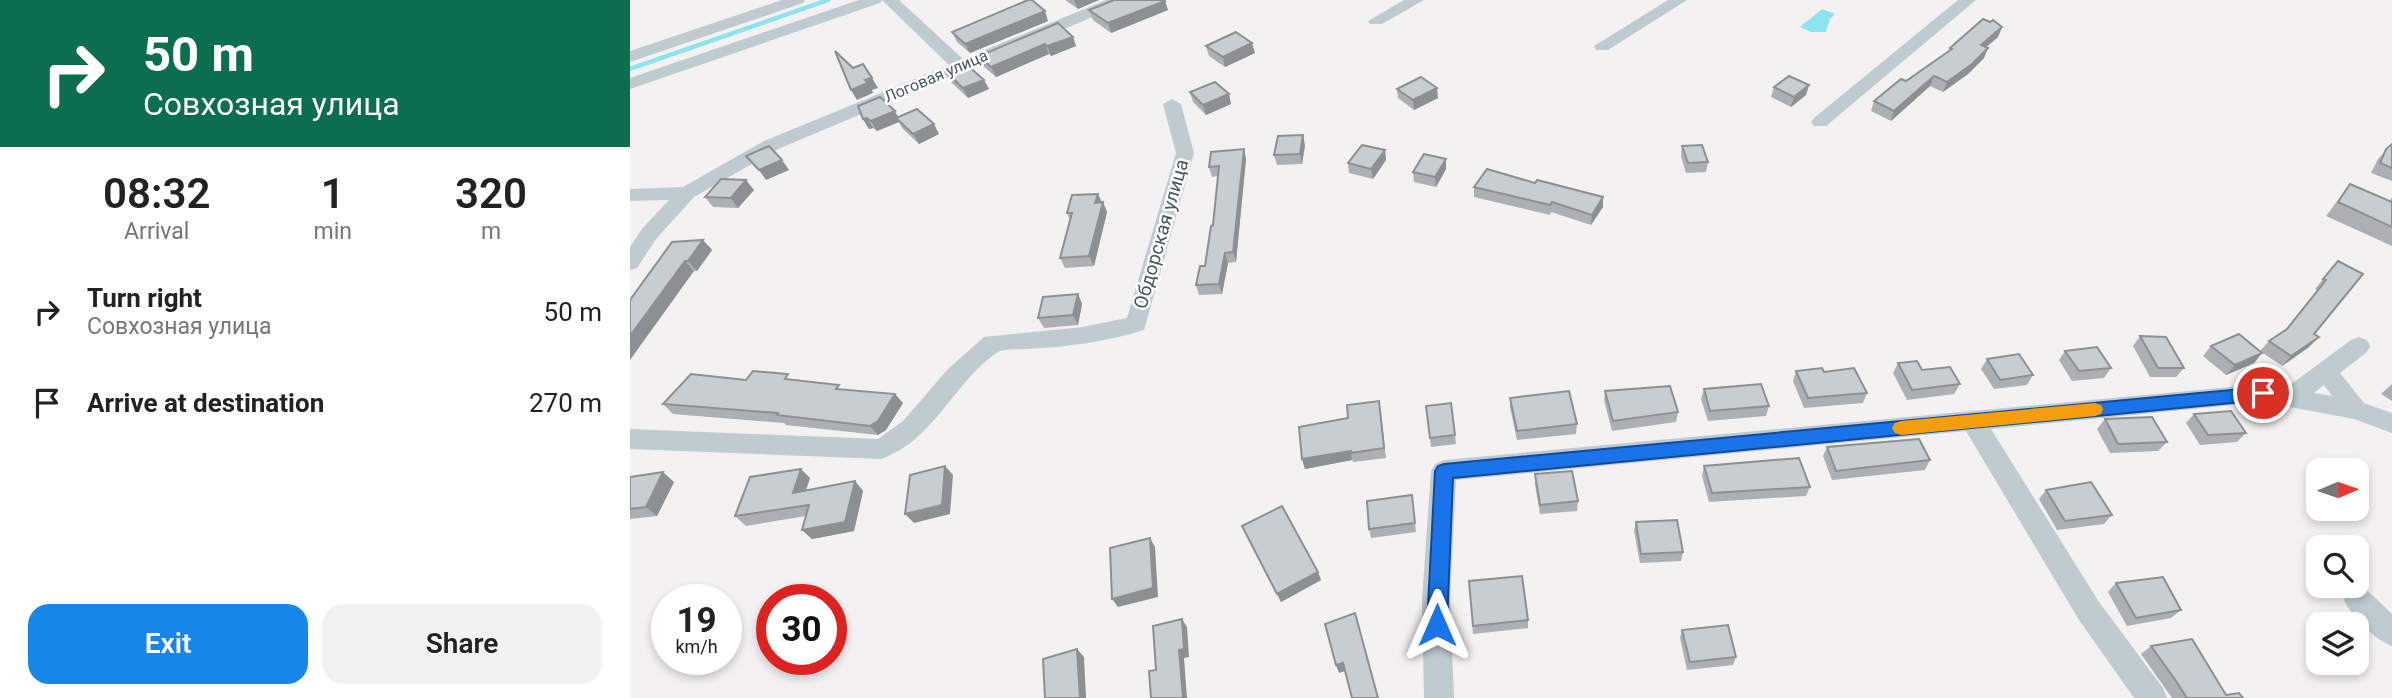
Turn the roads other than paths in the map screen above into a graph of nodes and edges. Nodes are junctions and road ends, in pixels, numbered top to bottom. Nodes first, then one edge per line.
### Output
1 (797, 0) edge
2 (874, 0) edge
3 (890, 0) edge
4 (1120, 0) edge
5 (1416, 0) edge
6 (1679, 0) edge
7 (1968, 0) edge
8 (1376, 21) dead end
9 (1602, 46) dead end
10 (630, 57) edge
11 (960, 66) junction
12 (630, 84) edge
13 (1172, 104) dead end
14 (1820, 122) dead end
15 (687, 193) junction
16 (630, 195) edge
17 (630, 263) edge
18 (2359, 346) dead end
19 (2325, 370) junction
20 (2290, 398) junction
21 (2356, 410) junction
22 (1973, 421) junction
23 (2392, 423) edge
24 (630, 439) edge
25 (2358, 600) dead end
26 (2392, 634) edge
27 (1439, 698) edge
28 (2152, 698) edge

1 - 10 street
2 - 12 street
3 - 11 street
4 - 11 street, Логовая улица
5 - 8 street
6 - 9 street
7 - 14 street
11 - 15 street, Логовая улица
13 - 24 street, Обдорская улица
15 - 16 street
15 - 17 street, Логовая улица
18 - 19 street
19 - 20 street
19 - 21 street
20 - 21 street
20 - 22 street
21 - 23 street
22 - 27 street
22 - 28 street
25 - 26 street

